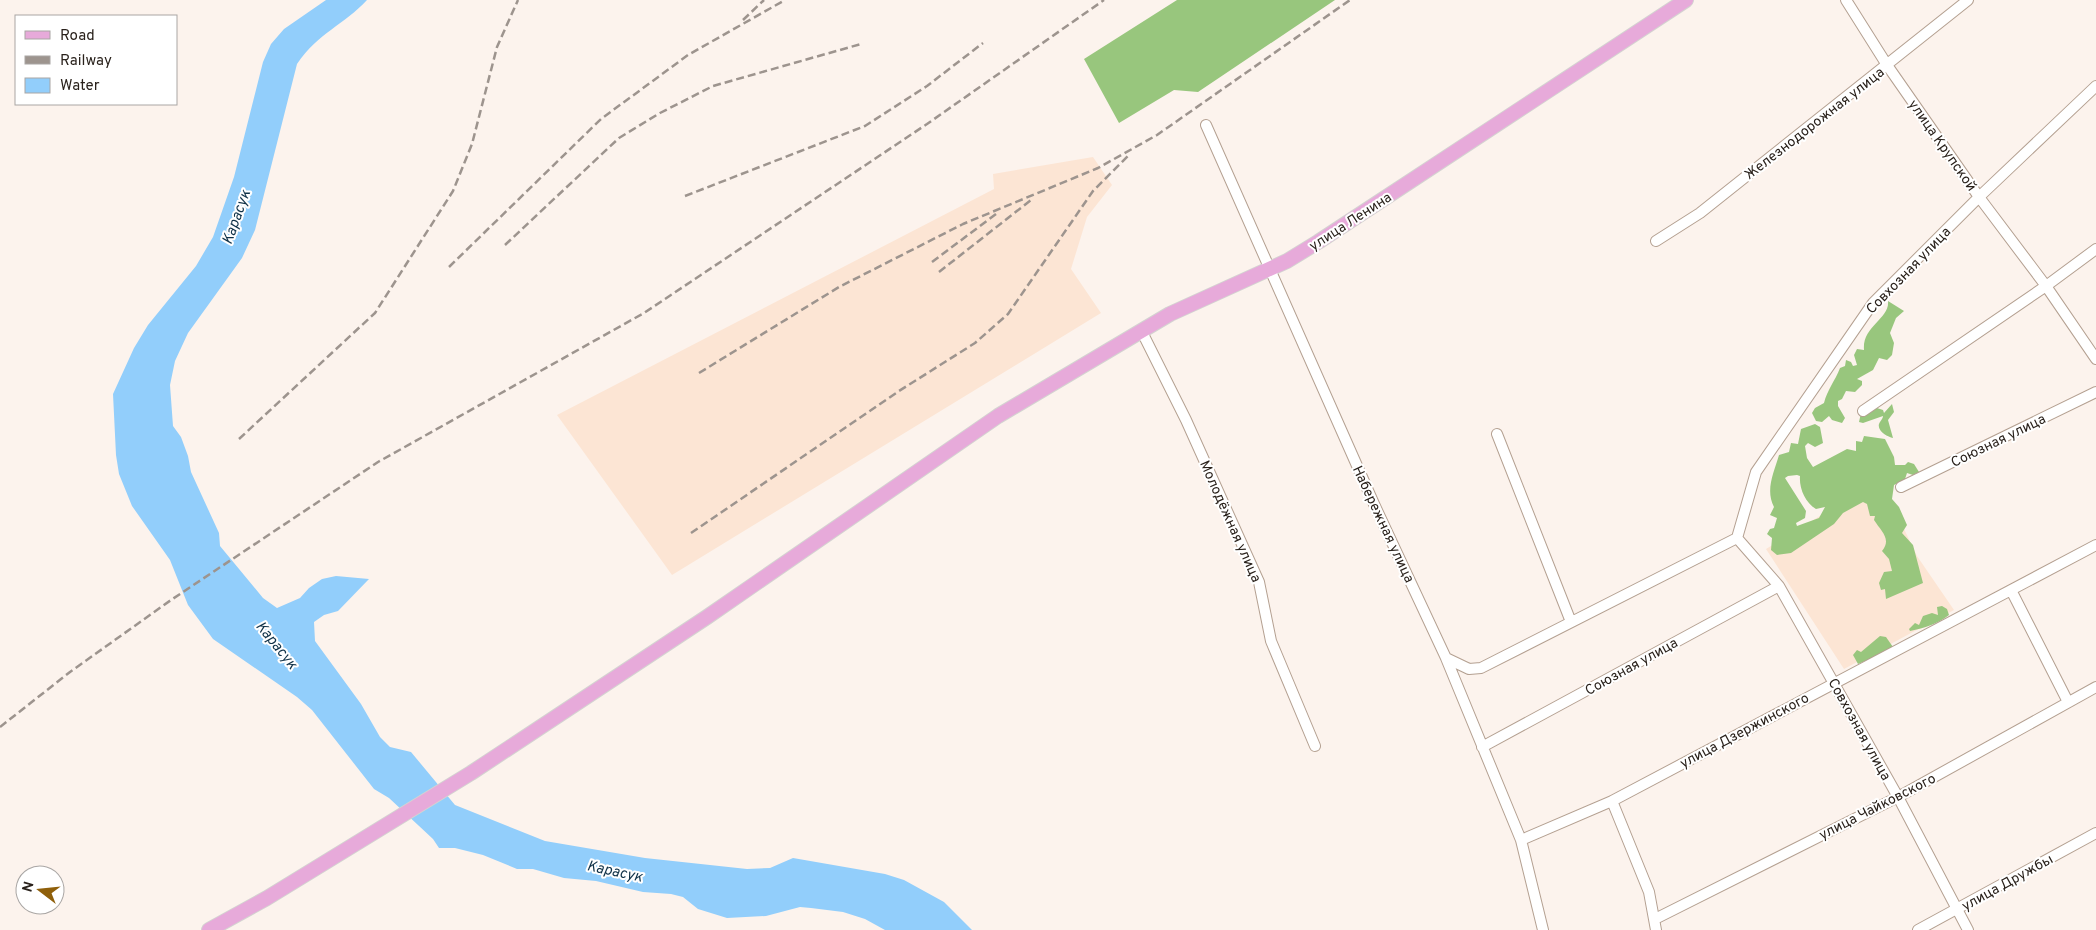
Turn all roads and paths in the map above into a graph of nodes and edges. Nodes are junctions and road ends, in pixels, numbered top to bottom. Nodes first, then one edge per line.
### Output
1 (1686, 0) edge
2 (1846, 0) edge
3 (1968, 0) edge
4 (1887, 65) junction
5 (2096, 86) edge
6 (1206, 125) dead end
7 (1978, 197) junction
8 (1656, 242) dead end
9 (2096, 249) edge
10 (1269, 268) junction
11 (2046, 286) junction
12 (1142, 330) junction
13 (2096, 359) edge
14 (2096, 392) edge
15 (1863, 411) dead end
16 (1497, 434) dead end
17 (1901, 487) dead end
18 (1737, 538) junction
19 (2096, 545) edge
20 (1779, 586) junction
21 (2011, 590) junction
22 (1570, 622) junction
23 (1446, 658) junction
24 (1834, 682) junction
25 (2096, 687) edge
26 (2068, 702) junction
27 (1315, 746) dead end
28 (1482, 747) junction
29 (1898, 797) junction
30 (1612, 801) junction
31 (2096, 834) edge
32 (1522, 840) junction
33 (1957, 910) junction
34 (1655, 919) junction
35 (209, 930) edge
36 (1543, 930) edge
37 (1656, 930) edge
38 (1918, 930) edge
39 (1968, 930) edge

1 - 10 main road, улица Ленина
2 - 4 street, улица Крупской
3 - 4 street, Железнодорожная улица
4 - 7 street, улица Крупской
4 - 8 street, Железнодорожная улица
5 - 7 street, Совхозная улица
6 - 10 street, Набережная улица
7 - 11 street, улица Крупской
7 - 18 street, Совхозная улица
9 - 11 street
10 - 12 main road, улица Ленина
10 - 23 street, Набережная улица
11 - 13 street, улица Крупской
11 - 15 street
12 - 27 street, Молодёжная улица
12 - 35 main road, улица Ленина
14 - 17 street, Союзная улица
16 - 22 street
18 - 20 street, Совхозная улица
18 - 22 street
19 - 21 street, улица Дзержинского
20 - 24 street, Совхозная улица
20 - 28 street, Союзная улица
21 - 24 street, улица Дзержинского
21 - 26 street
22 - 23 street
23 - 28 street, Набережная улица
24 - 29 street, Совхозная улица
24 - 30 street, улица Дзержинского
25 - 26 street, улица Чайковского
26 - 29 street, улица Чайковского
28 - 32 street, Набережная улица
29 - 33 street, Совхозная улица
29 - 34 street, улица Чайковского
30 - 32 street, улица Дзержинского
30 - 34 street
31 - 33 street, улица Дружбы
32 - 36 street, Набережная улица
33 - 38 street, улица Дружбы
33 - 39 street, Совхозная улица
34 - 37 street

